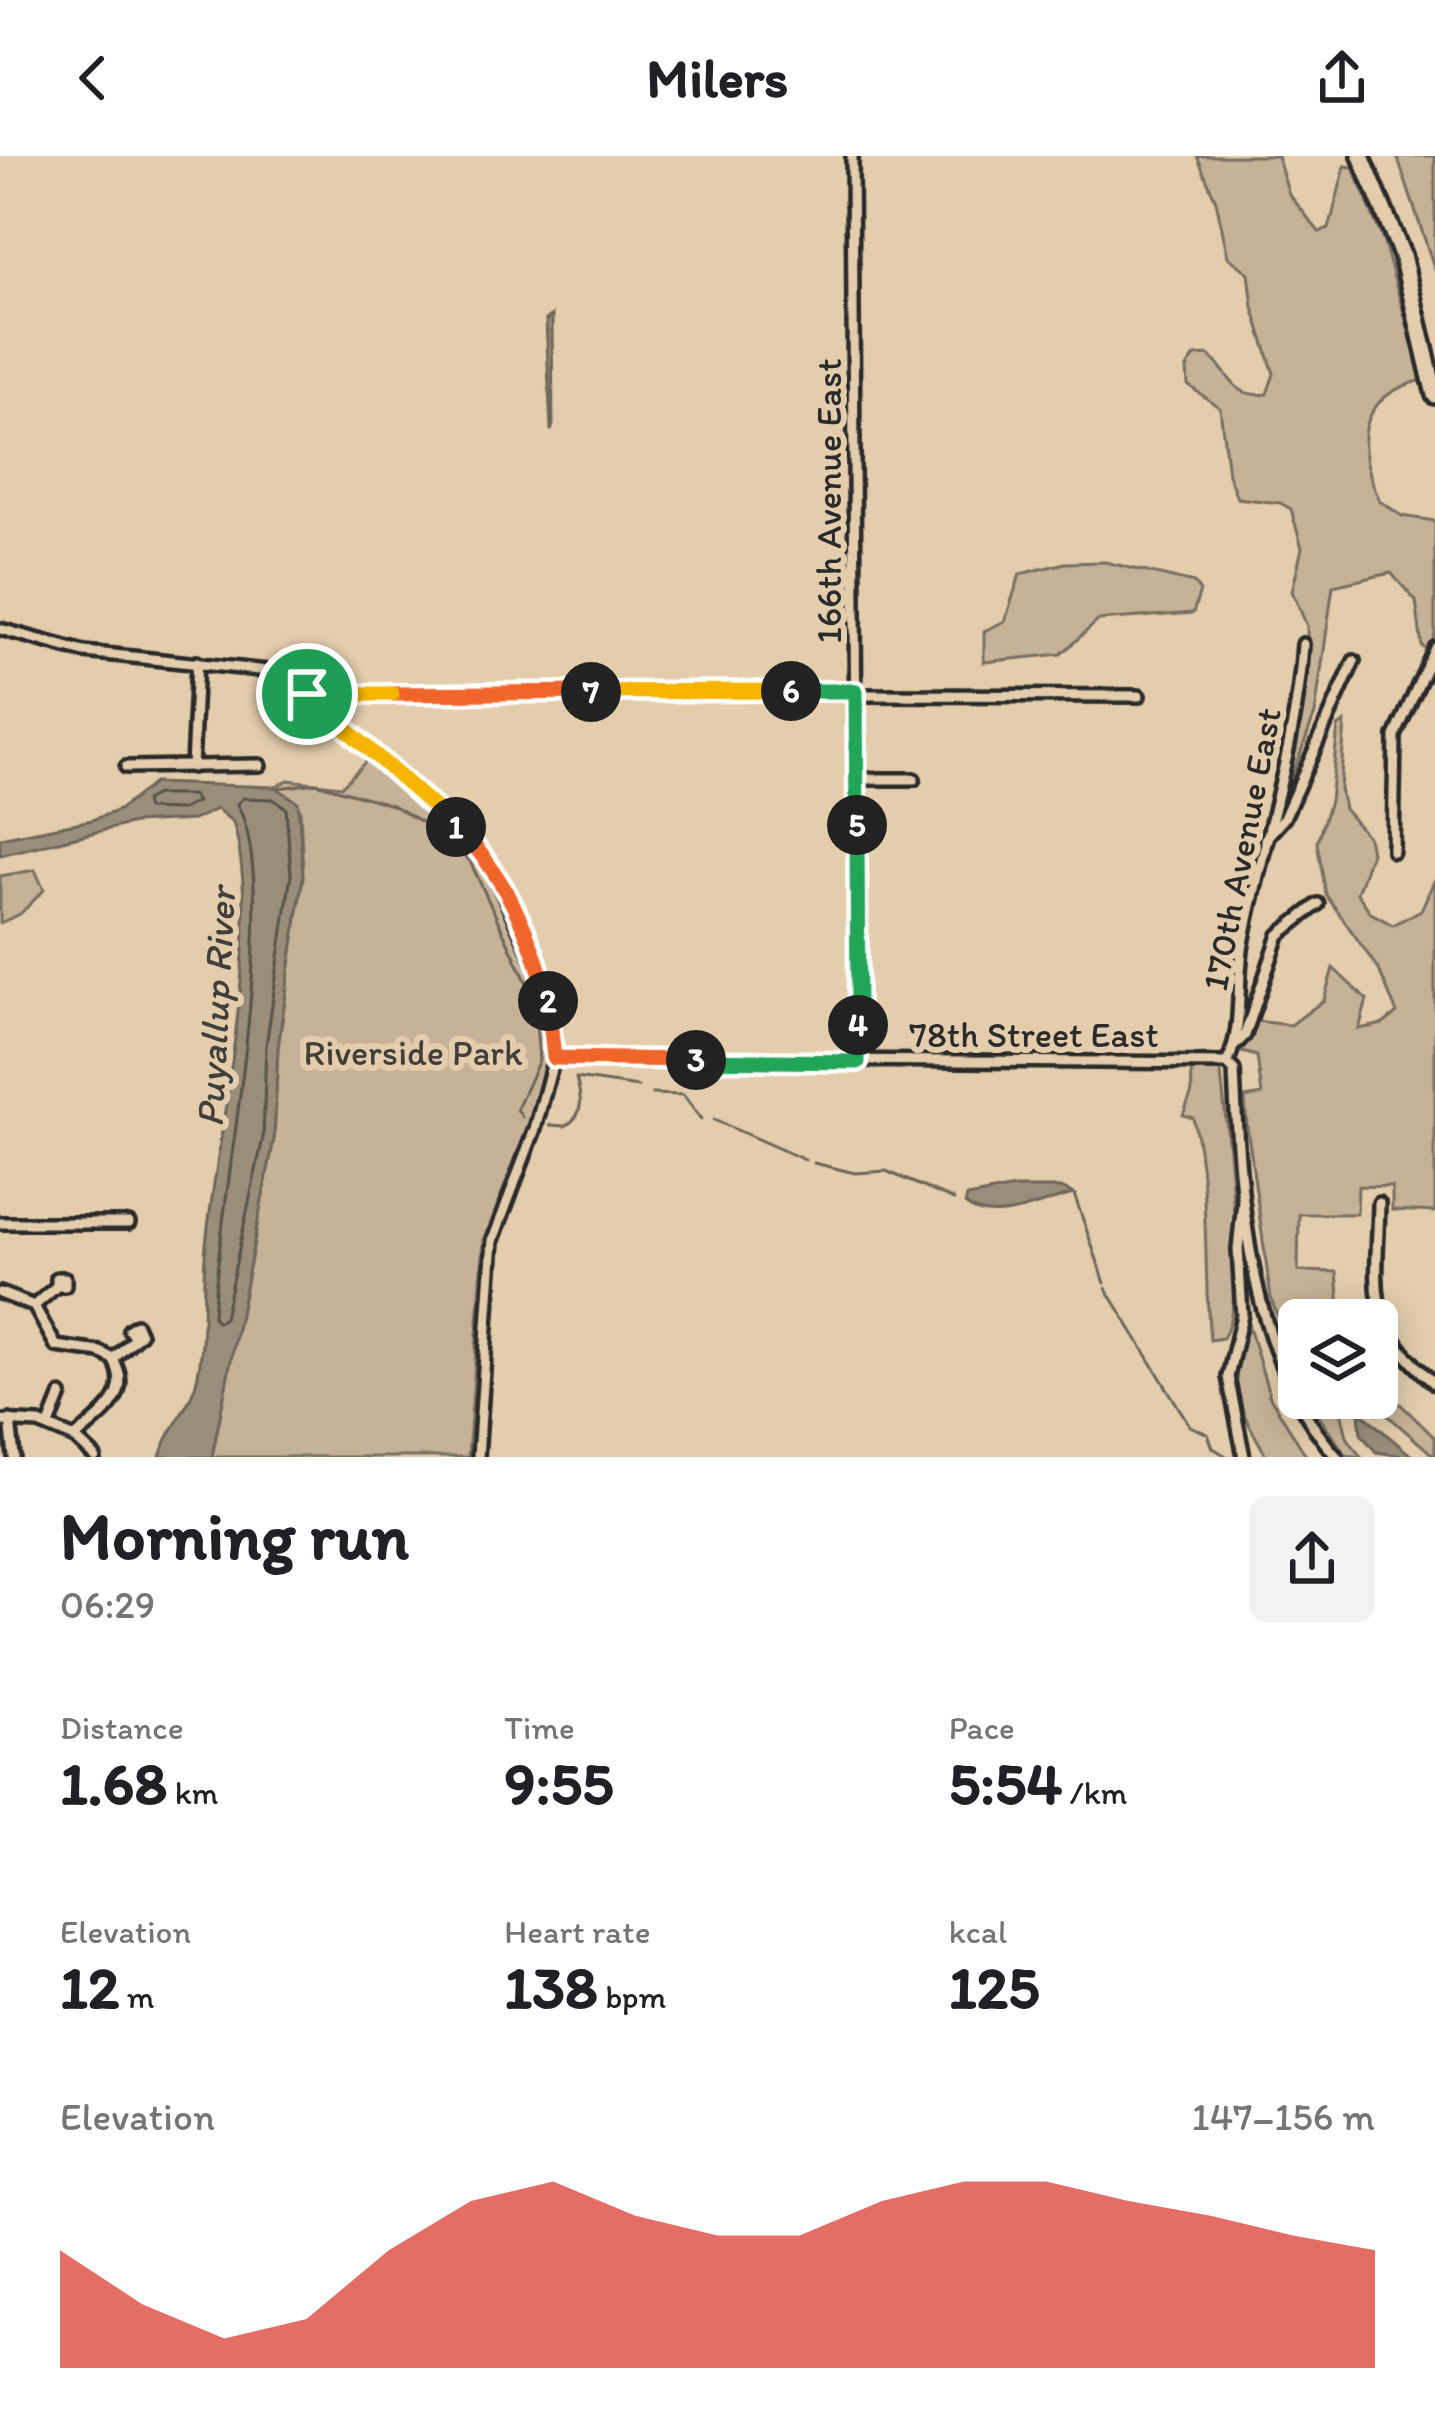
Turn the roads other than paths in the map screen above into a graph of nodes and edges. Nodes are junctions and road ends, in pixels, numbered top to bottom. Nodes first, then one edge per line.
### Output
1 (853, 156) edge
2 (1361, 156) edge
3 (1373, 156) edge
4 (1435, 342) edge
5 (1435, 395) edge
6 (0, 629) edge
7 (1303, 644) dead end
8 (1435, 648) edge
9 (1354, 661) dead end
10 (196, 662) junction
11 (856, 693) junction
12 (307, 694) junction
13 (1139, 696) dead end
14 (260, 765) dead end
15 (126, 767) dead end
16 (192, 767) junction
17 (857, 779) junction
18 (914, 779) dead end
19 (1265, 839) junction
20 (1393, 851) dead end
21 (1318, 904) dead end
22 (1234, 1046) junction
23 (554, 1058) junction
24 (858, 1062) junction
25 (1227, 1063) junction
26 (1245, 1191) junction
27 (1379, 1203) dead end
28 (0, 1222) edge
29 (129, 1223) dead end
30 (57, 1286) dead end
31 (0, 1293) edge
32 (34, 1306) junction
33 (134, 1336) dead end
34 (113, 1360) junction
35 (1435, 1384) edge
36 (61, 1395) dead end
37 (5, 1421) edge
38 (49, 1425) junction
39 (75, 1438) junction
40 (14, 1457) edge
41 (95, 1457) edge
42 (478, 1457) edge
43 (1244, 1457) edge
44 (1337, 1457) edge

1 - 11 street, 166th Avenue East
2 - 5 highway
3 - 4 highway
6 - 10 street
7 - 19 street, 170th Avenue East
8 - 20 street
9 - 19 street
10 - 12 street
10 - 16 street
11 - 12 street
11 - 13 street
11 - 17 street, 166th Avenue East
12 - 23 street
14 - 16 street
15 - 16 street
17 - 18 street
17 - 24 street, 166th Avenue East
19 - 22 street, 170th Avenue East
21 - 22 street
22 - 25 street, 170th Avenue East
23 - 24 street, 78th Street East
23 - 42 street
24 - 25 street, 78th Street East
25 - 26 street
26 - 43 street
26 - 44 street
27 - 35 street
28 - 29 street
30 - 32 street
31 - 32 street
32 - 34 street
33 - 34 street
34 - 39 street
36 - 38 street
37 - 38 street
37 - 40 street
38 - 39 street
39 - 41 street

